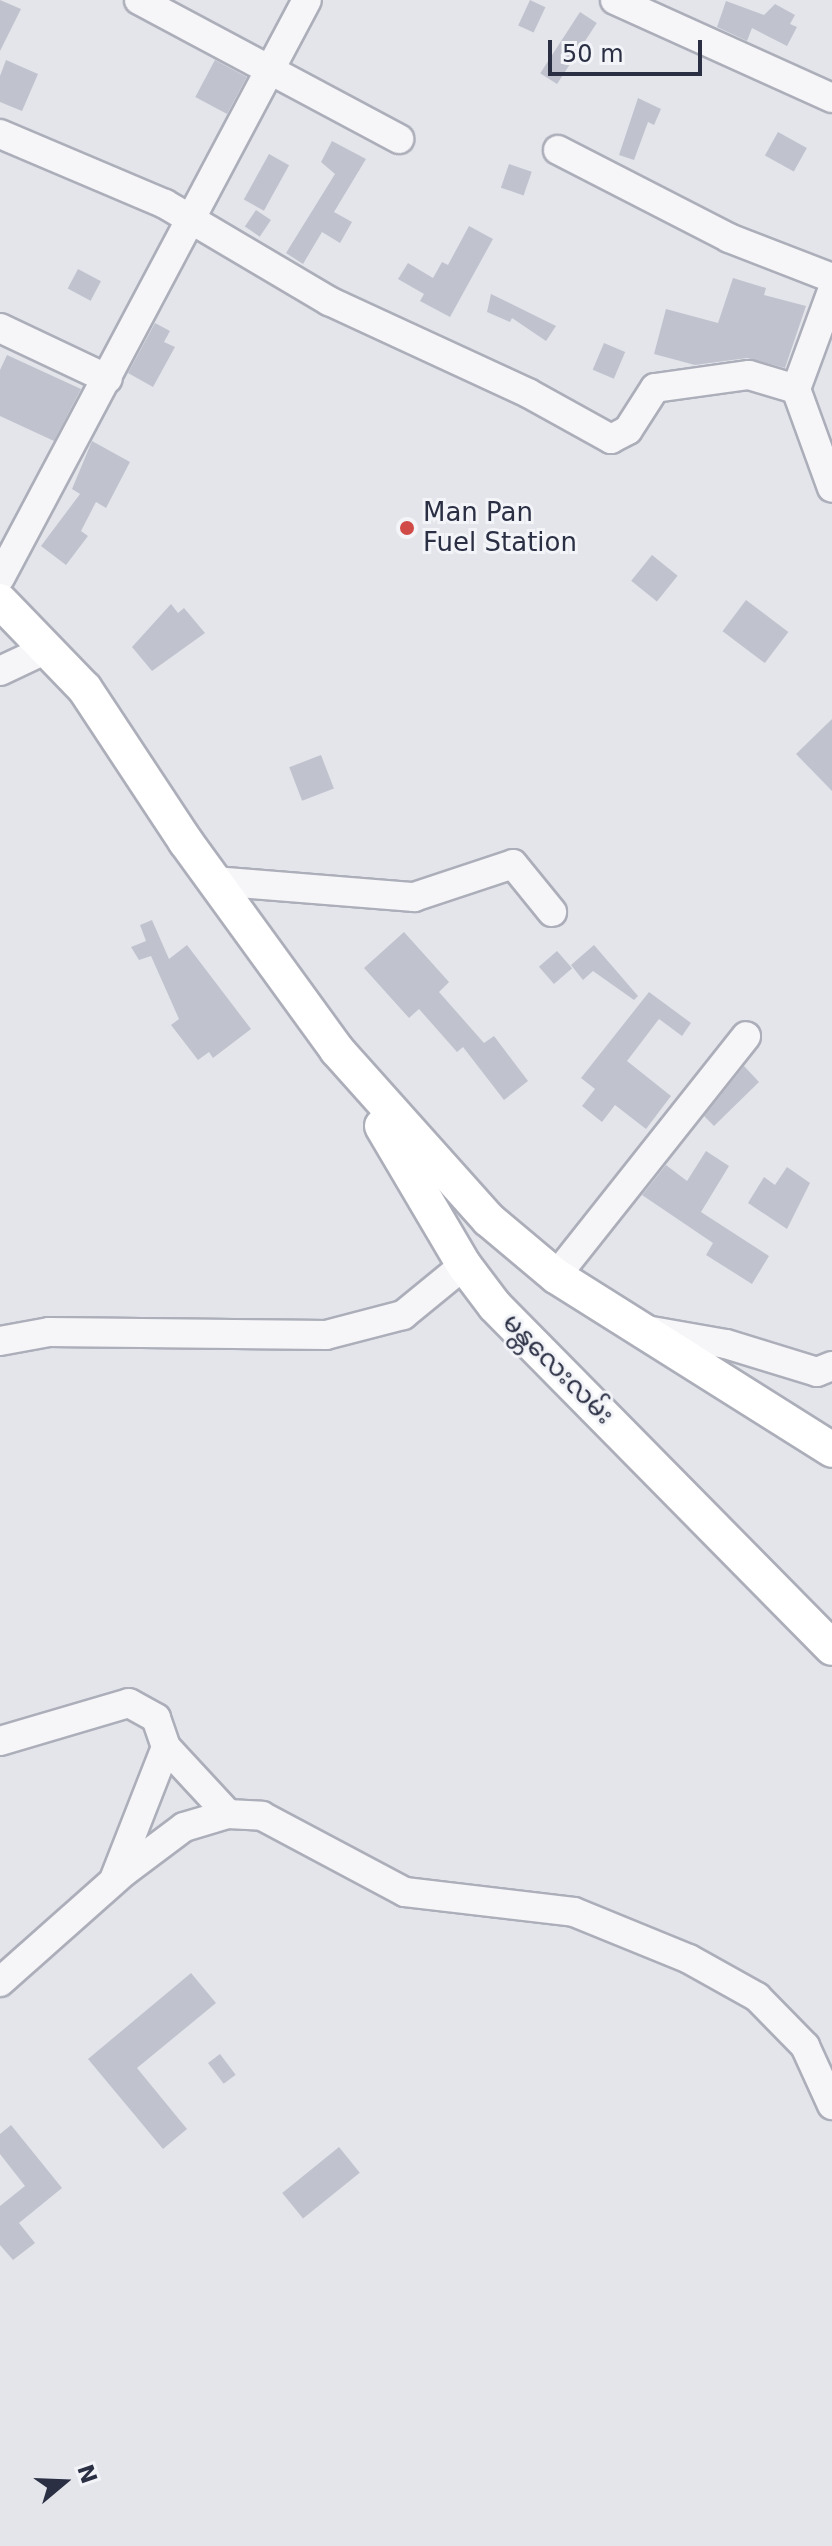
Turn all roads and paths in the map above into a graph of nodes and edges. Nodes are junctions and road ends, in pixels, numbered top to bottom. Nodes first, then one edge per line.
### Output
1 (139, 0) edge
2 (307, 0) edge
3 (615, 0) edge
4 (269, 66) junction
5 (832, 98) edge
6 (0, 134) edge
7 (399, 139) dead end
8 (558, 150) dead end
9 (193, 221) junction
10 (832, 278) edge
11 (832, 291) edge
12 (0, 328) edge
13 (108, 379) junction
14 (796, 389) junction
15 (832, 488) edge
16 (0, 578) edge
17 (0, 601) edge
18 (47, 649) junction
19 (0, 671) edge
20 (214, 881) junction
21 (552, 912) dead end
22 (746, 1036) dead end
23 (337, 1050) junction
24 (464, 1265) junction
25 (556, 1276) junction
26 (638, 1329) junction
27 (0, 1341) edge
28 (832, 1366) edge
29 (832, 1450) edge
30 (832, 1648) edge
31 (0, 1741) edge
32 (166, 1747) junction
33 (228, 1814) junction
34 (113, 1882) junction
35 (0, 1982) edge
36 (832, 2105) edge

1 - 4 street
2 - 4 street
3 - 5 street
4 - 7 street
4 - 9 street
6 - 9 street
8 - 10 street
9 - 13 street
9 - 14 street
11 - 14 street
12 - 13 street
13 - 16 street
14 - 15 street
17 - 18 main road
18 - 19 street
18 - 20 main road
20 - 21 street
20 - 23 main road
22 - 25 street
23 - 24 main road, မန္တလေးလမ်း
23 - 25 main road
24 - 27 street
24 - 30 main road, မန္တလေးလမ်း
25 - 26 main road
26 - 28 street
26 - 29 main road
31 - 32 street
32 - 33 street
32 - 34 street
33 - 34 street
33 - 36 street
34 - 35 street

